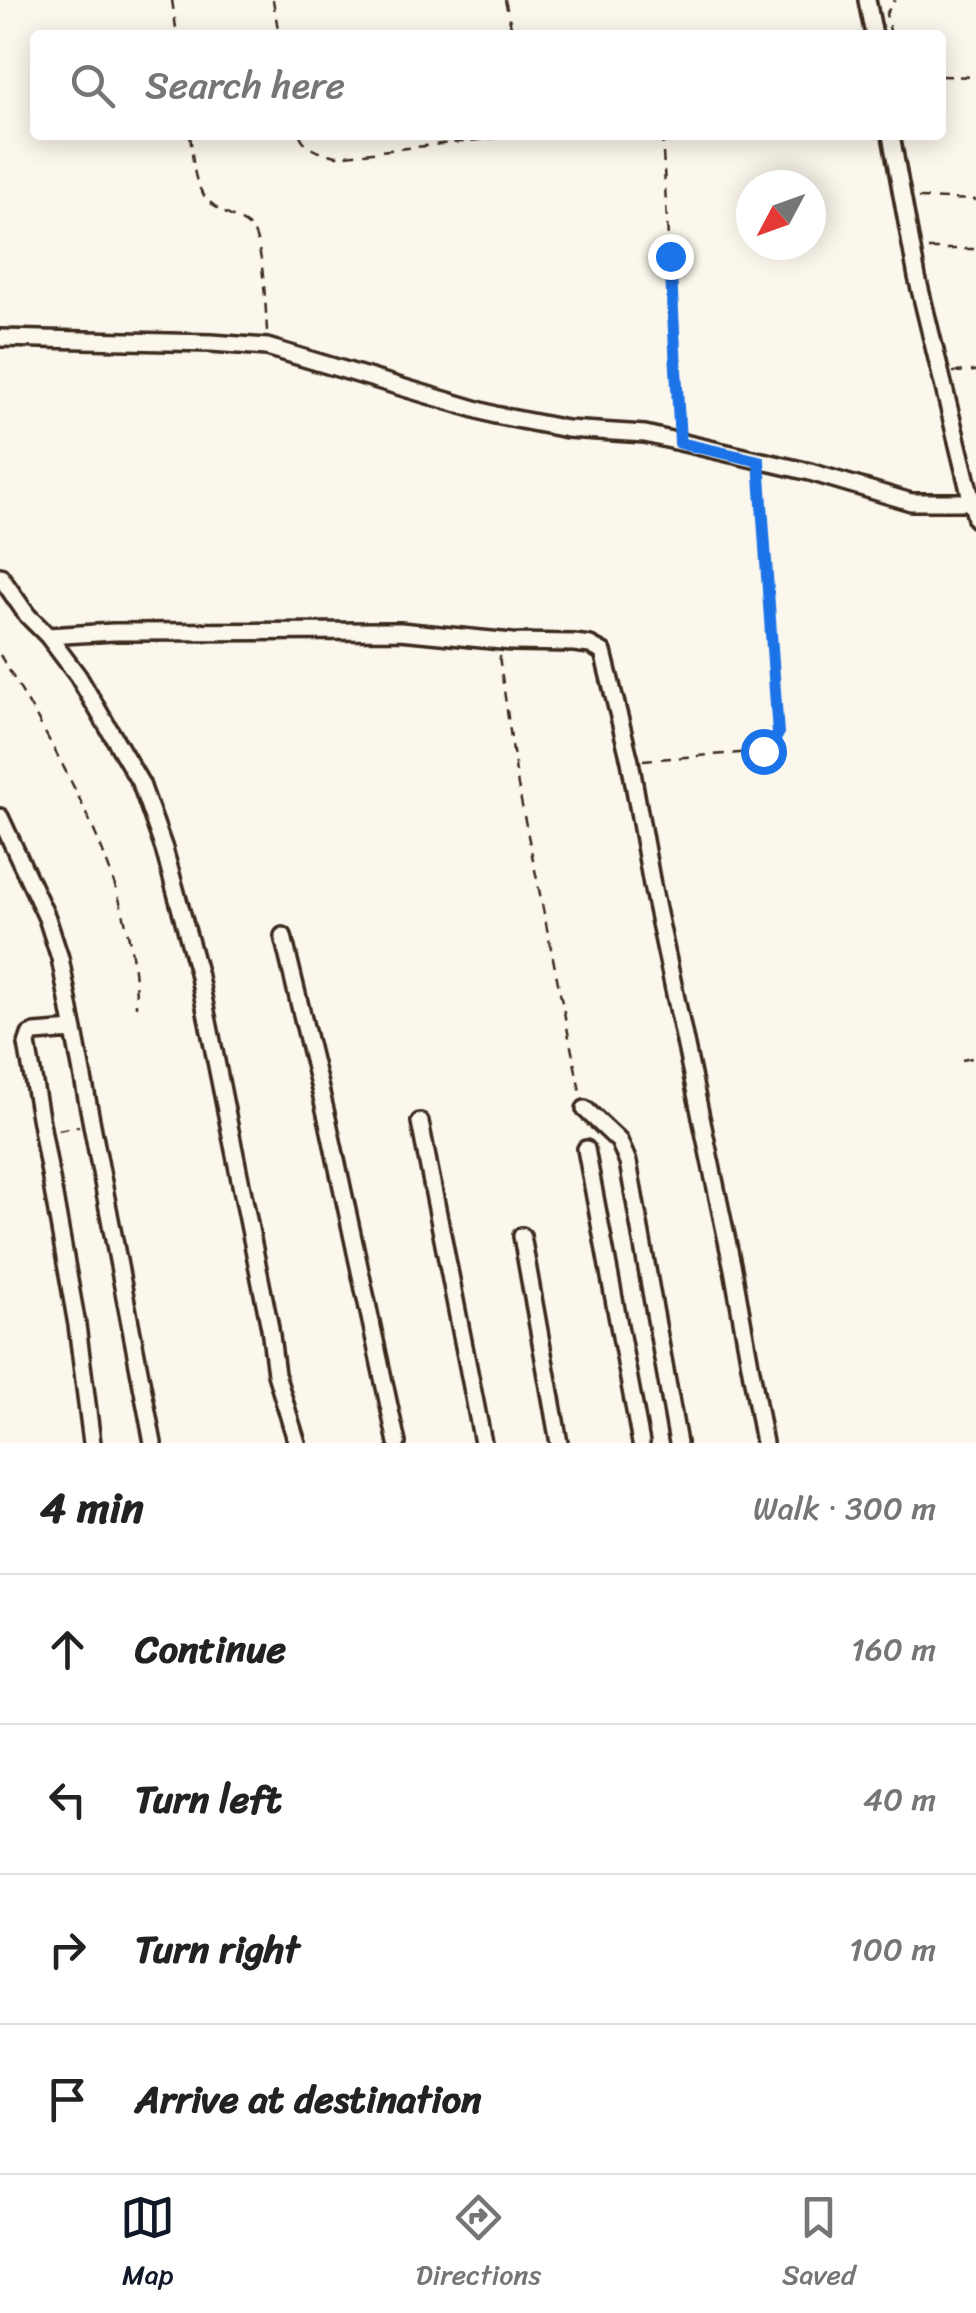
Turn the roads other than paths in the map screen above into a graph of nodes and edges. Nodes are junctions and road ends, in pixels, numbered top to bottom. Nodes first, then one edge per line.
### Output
1 (867, 0) edge
2 (873, 30) edge
3 (893, 140) edge
4 (0, 338) edge
5 (975, 508) edge
6 (0, 576) edge
7 (48, 636) junction
8 (0, 818) edge
9 (283, 936) dead end
10 (74, 1030) junction
11 (585, 1109) road end
12 (420, 1122) dead end
13 (586, 1149) dead end
14 (522, 1236) dead end
15 (92, 1443) edge
16 (153, 1443) edge
17 (297, 1443) edge
18 (397, 1443) edge
19 (483, 1443) edge
20 (559, 1443) edge
21 (641, 1443) edge
22 (678, 1443) edge
23 (764, 1443) edge

1 - 2 street
3 - 5 street
4 - 5 street
6 - 7 street
7 - 17 street
7 - 23 street
8 - 10 street
9 - 18 street
10 - 15 street
10 - 16 street
11 - 22 street
12 - 19 street
13 - 21 street
14 - 20 street

